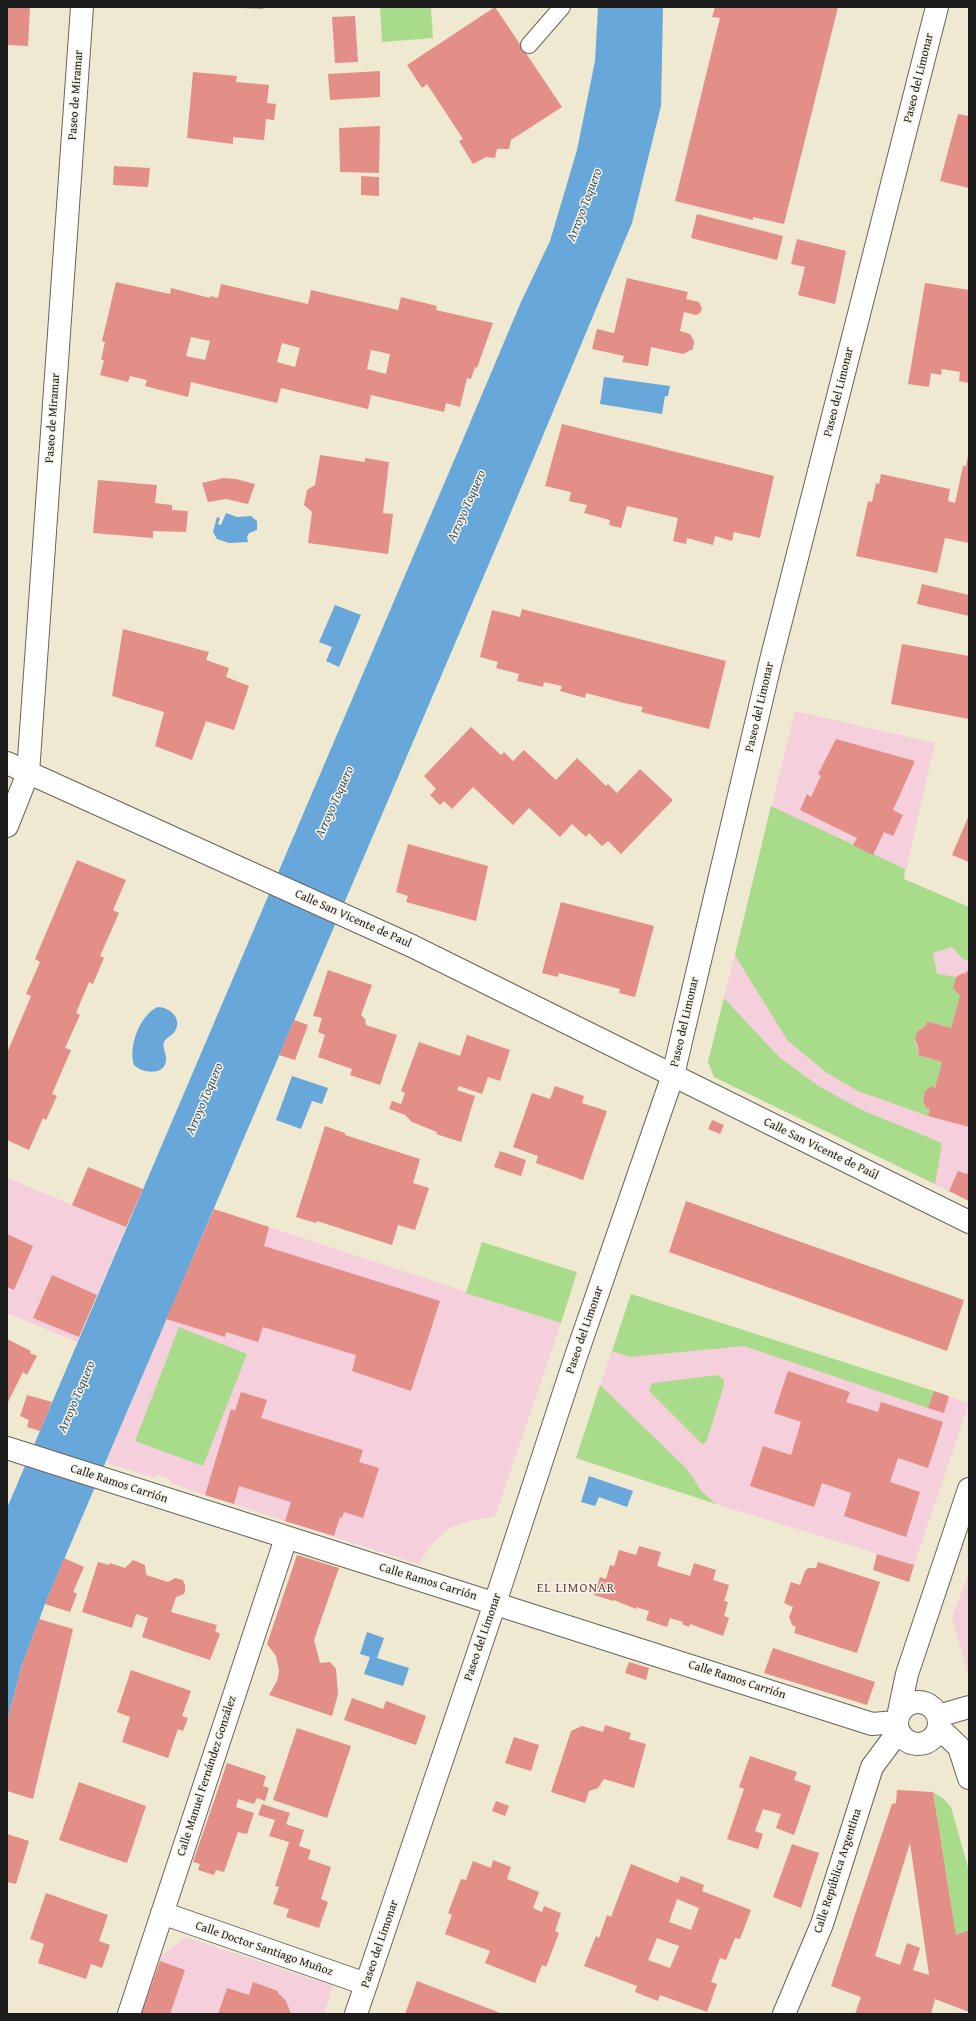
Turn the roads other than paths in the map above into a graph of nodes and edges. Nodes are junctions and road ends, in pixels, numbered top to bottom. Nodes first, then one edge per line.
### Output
1 (82, 7) edge
2 (562, 7) edge
3 (937, 7) edge
4 (530, 45) dead end
5 (7, 763) edge
6 (28, 773) junction
7 (7, 826) edge
8 (673, 1075) junction
9 (969, 1222) edge
10 (7, 1448) edge
11 (969, 1489) edge
12 (286, 1538) junction
13 (495, 1603) junction
14 (969, 1707) edge
15 (898, 1722) junction
16 (938, 1722) junction
17 (969, 1778) edge
18 (162, 1913) junction
19 (366, 1984) junction
20 (129, 2014) edge
21 (356, 2014) edge
22 (784, 2014) edge

1 - 6 street, Paseo de Miramar
2 - 4 lane
3 - 8 street, Paseo del Limonar
5 - 6 street
6 - 7 street, Paseo de Miramar
6 - 8 street, Calle San Vicente de Paul
8 - 9 street, Calle San Vicente de Paúl
8 - 13 street, Paseo del Limonar
10 - 12 street, Calle Ramos Carrión
11 - 15 street, Calle República Argentina
12 - 13 street, Calle Ramos Carrión
12 - 18 street, Calle Manuel Fernández González
13 - 15 street, Calle Ramos Carrión
13 - 19 street, Paseo del Limonar
14 - 16 street
15 - 16 street
15 - 16 street
15 - 22 street, Calle República Argentina
16 - 17 street
18 - 19 street, Calle Doctor Santiago Muñoz
18 - 20 street, Calle Manuel Fernández González
19 - 21 street, Paseo del Limonar

